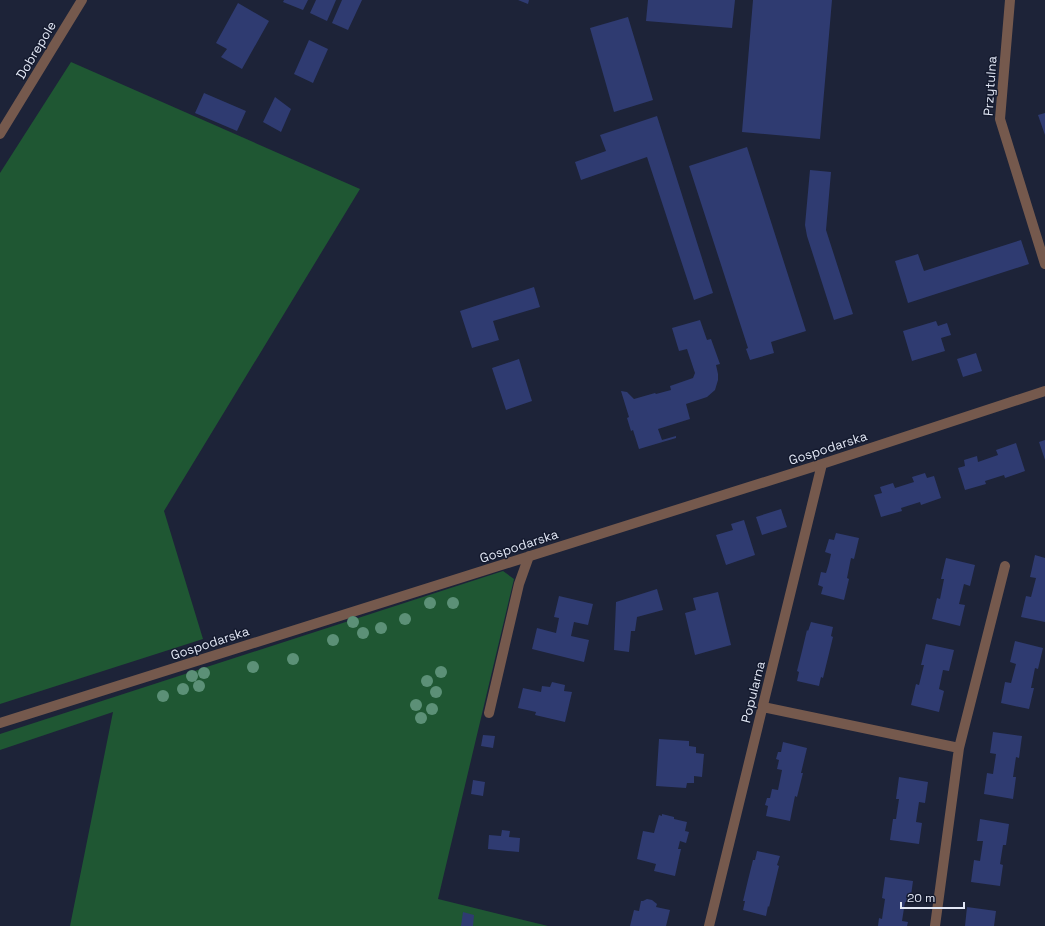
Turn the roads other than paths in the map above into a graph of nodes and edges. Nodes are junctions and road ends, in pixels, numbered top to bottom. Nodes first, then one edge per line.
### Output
1 (82, 0) edge
2 (1010, 0) edge
3 (0, 134) edge
4 (1045, 264) edge
5 (1045, 391) edge
6 (822, 464) junction
7 (529, 556) junction
8 (1005, 566) dead end
9 (763, 706) junction
10 (489, 713) dead end
11 (0, 723) edge
12 (959, 748) junction
13 (709, 926) edge
14 (935, 926) edge

1 - 3 street, Dobrepole
2 - 4 street, Przytulna
5 - 6 street, Gospodarska
6 - 7 street, Gospodarska
6 - 9 street, Popularna
7 - 10 street
7 - 11 street, Gospodarska
8 - 12 street
9 - 12 street
9 - 13 street, Popularna
12 - 14 street

